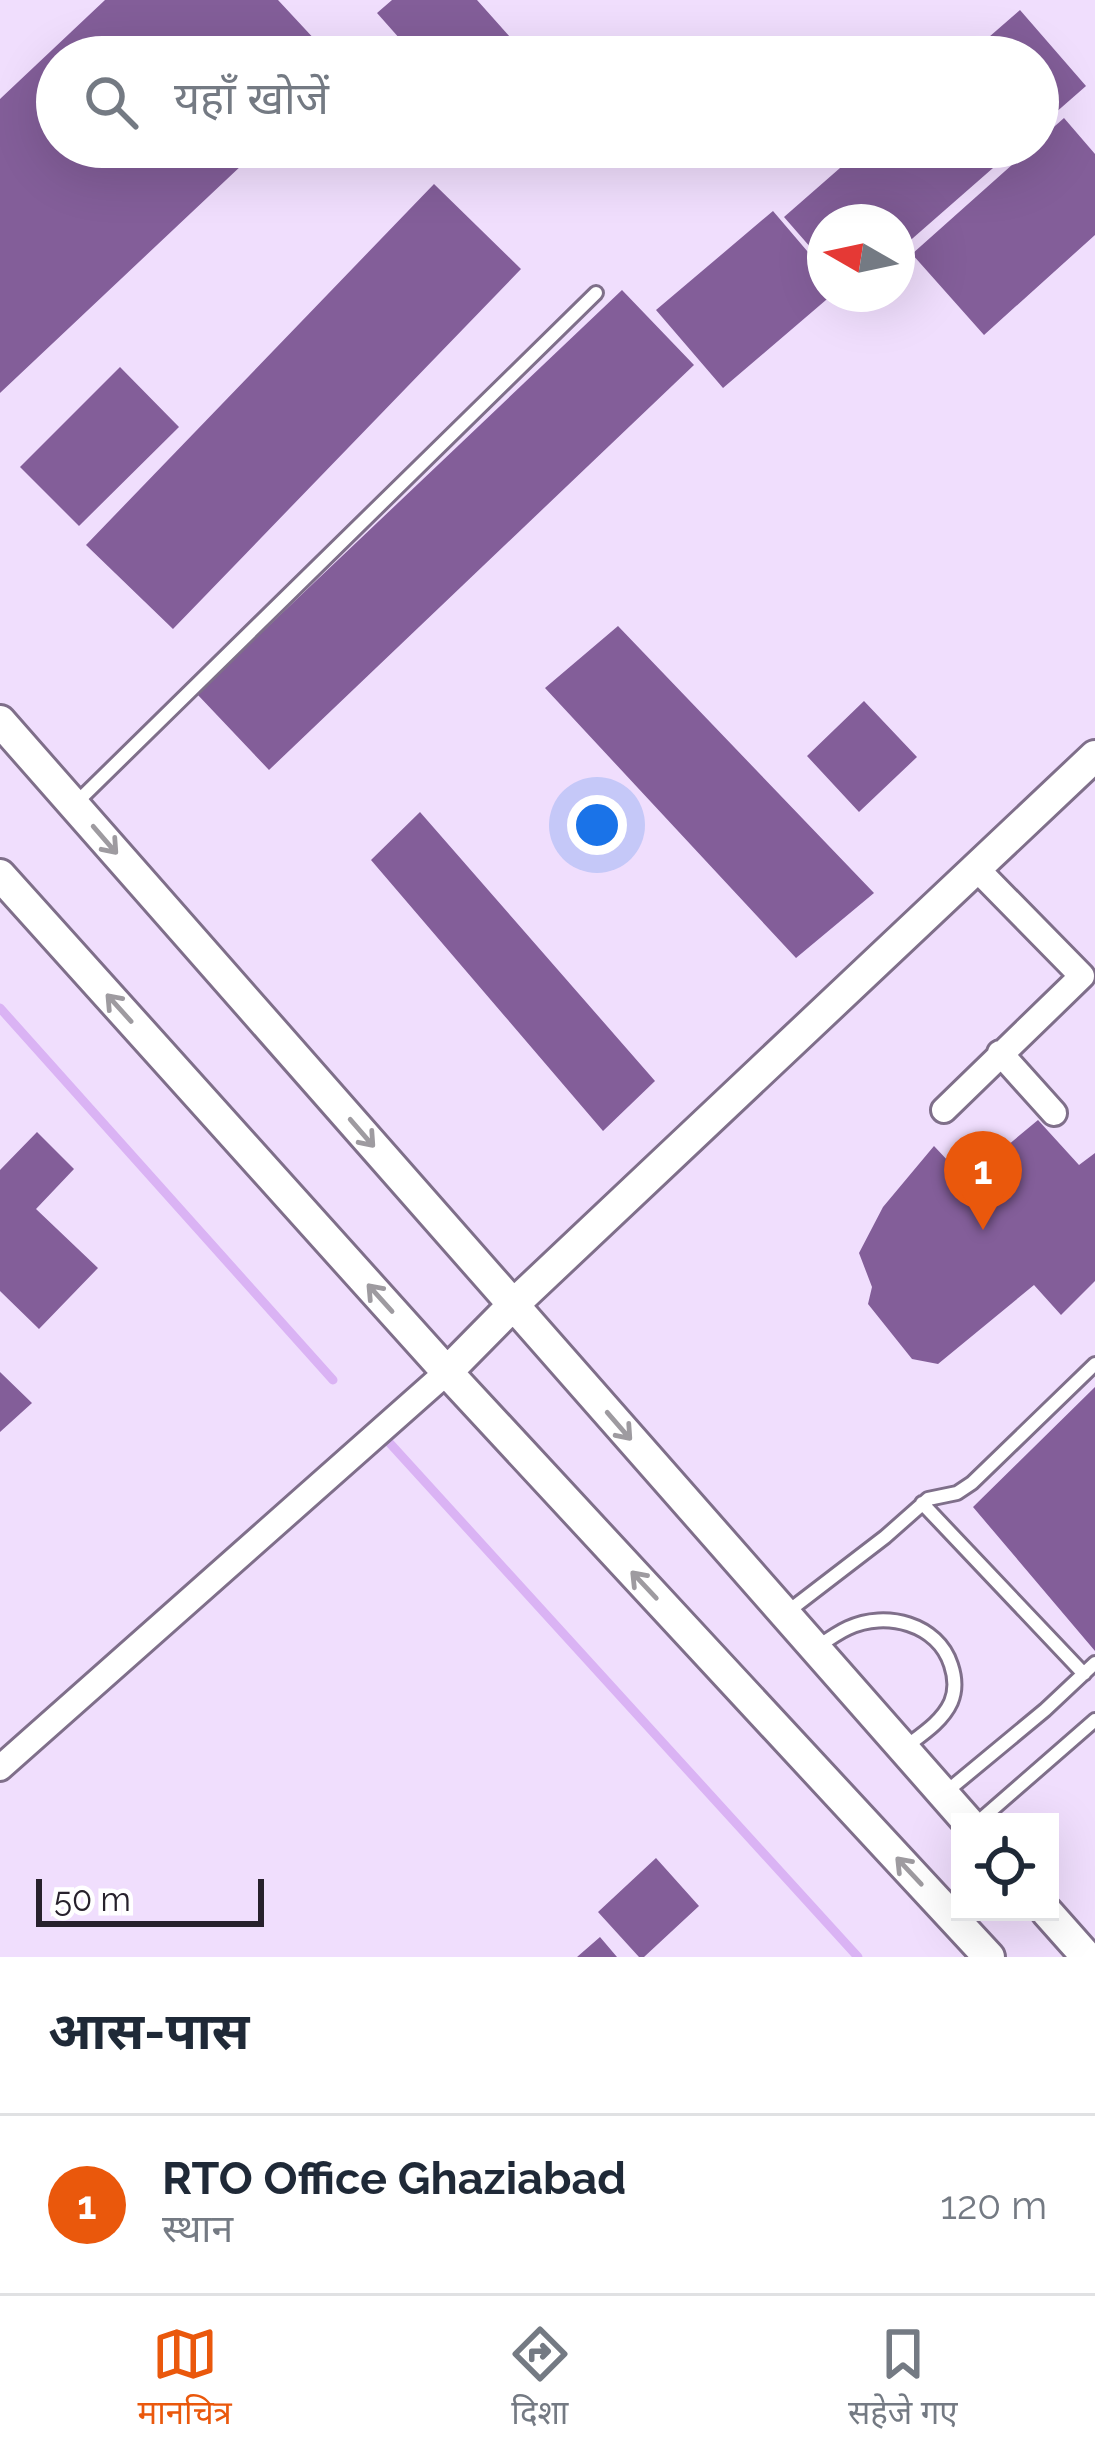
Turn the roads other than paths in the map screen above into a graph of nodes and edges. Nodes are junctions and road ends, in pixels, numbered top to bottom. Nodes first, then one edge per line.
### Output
1 (596, 293) dead end
2 (0, 721) edge
3 (1095, 756) edge
4 (74, 805) junction
5 (976, 868) junction
6 (0, 875) edge
7 (1000, 1054) junction
8 (944, 1110) dead end
9 (1054, 1113) dead end
10 (513, 1305) junction
11 (1095, 1364) edge
12 (447, 1372) junction
13 (922, 1503) junction
14 (784, 1614) junction
15 (814, 1648) junction
16 (1089, 1668) edge
17 (1095, 1720) edge
18 (903, 1749) junction
19 (0, 1768) edge
20 (943, 1794) junction
21 (960, 1813) edge
22 (988, 1813) edge
23 (1055, 1921) edge
24 (988, 1957) edge
25 (1087, 1957) edge

1 - 4 lane
2 - 4 street
3 - 5 street
4 -> 10 street
5 - 7 street
5 - 10 street
12 -> 6 street
7 - 8 street
7 - 9 street
10 - 12 street
10 -> 14 street
11 - 13 lane
12 - 19 street
24 -> 12 street
13 - 14 lane
13 - 16 lane
14 - 15 street
15 - 18 street
15 - 18 lane
16 - 20 lane
17 - 22 lane
18 - 20 street
20 - 21 street
23 - 25 street

